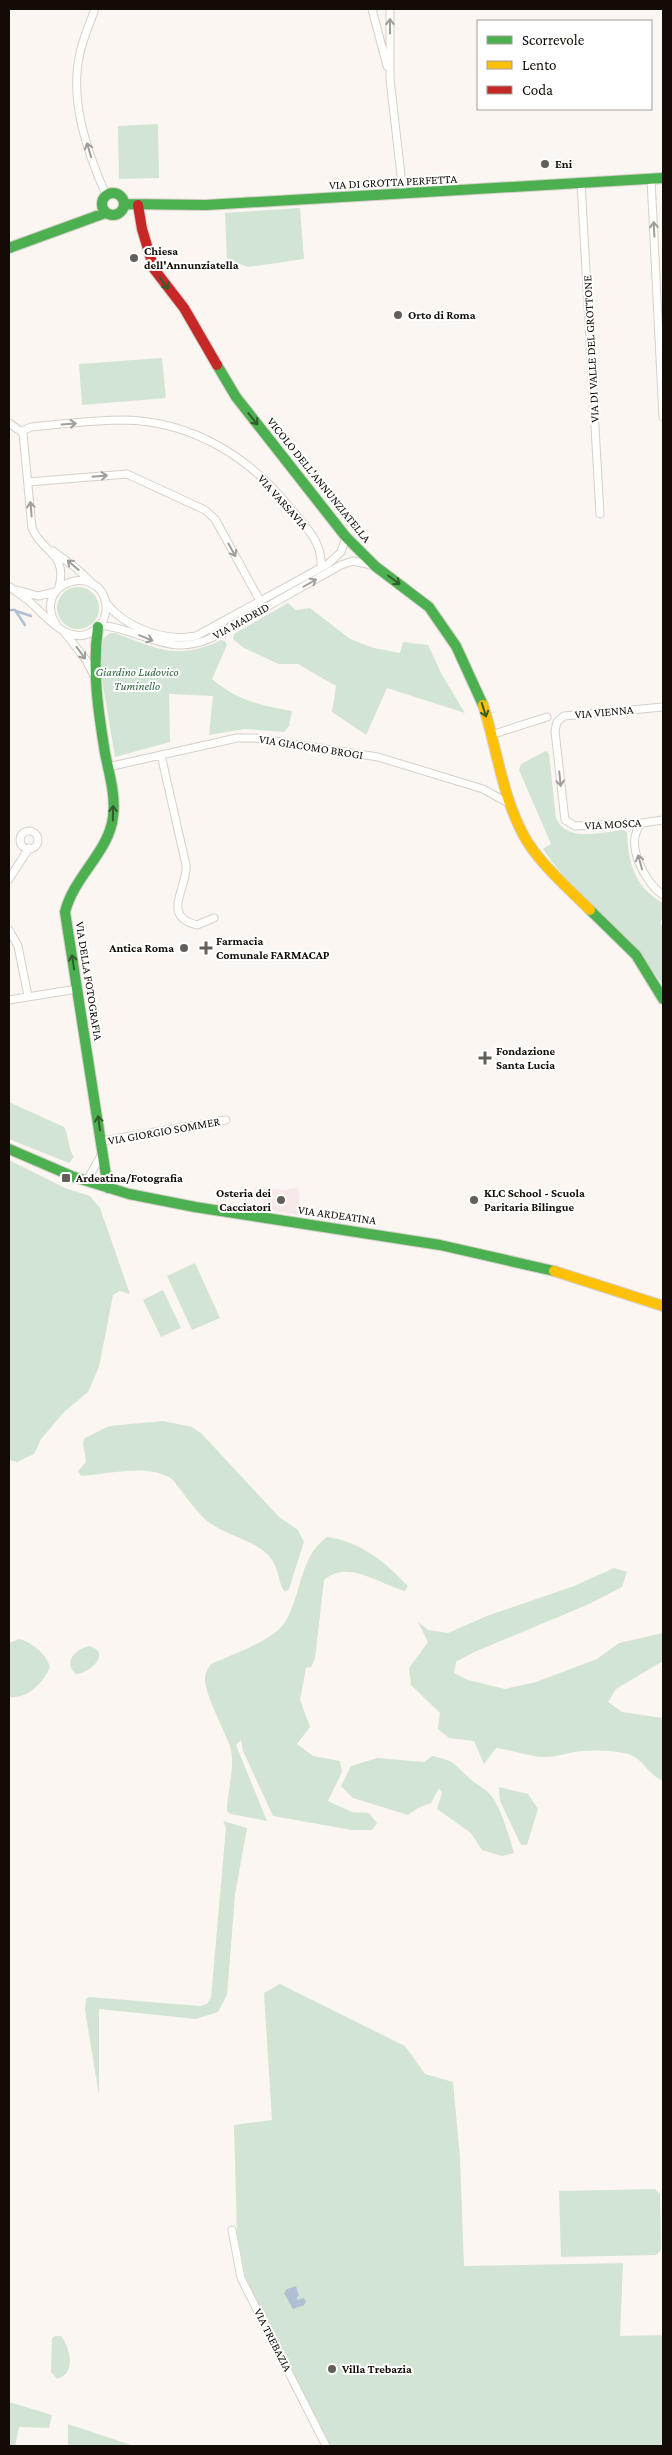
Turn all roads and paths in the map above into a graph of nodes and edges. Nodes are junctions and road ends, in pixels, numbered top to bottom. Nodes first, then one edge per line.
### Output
1 (95, 9) edge
2 (373, 9) edge
3 (390, 9) edge
4 (390, 79) junction
5 (663, 178) edge
6 (651, 179) junction
7 (581, 183) junction
8 (403, 193) junction
9 (106, 195) junction
10 (124, 204) junction
11 (138, 205) junction
12 (105, 213) junction
13 (9, 248) edge
14 (660, 278) edge
15 (662, 389) edge
16 (663, 417) edge
17 (9, 423) edge
18 (22, 431) junction
19 (28, 482) junction
20 (600, 514) dead end
21 (346, 537) junction
22 (51, 550) junction
23 (376, 566) junction
24 (321, 567) junction
25 (93, 584) junction
26 (10, 587) edge
27 (57, 590) junction
28 (282, 590) junction
29 (286, 596) junction
30 (106, 603) junction
31 (263, 605) junction
32 (57, 626) junction
33 (99, 626) junction
34 (65, 632) junction
35 (94, 680) junction
36 (663, 708) edge
37 (547, 717) dead end
38 (555, 731) joint
39 (491, 735) junction
40 (161, 755) junction
41 (108, 767) junction
42 (510, 804) junction
43 (663, 820) edge
44 (642, 823) junction
45 (29, 848) dead end
46 (9, 879) edge
47 (663, 895) edge
48 (214, 918) dead end
49 (9, 930) edge
50 (77, 989) junction
51 (28, 996) junction
52 (663, 999) edge
53 (9, 1000) edge
54 (226, 1120) dead end
55 (102, 1142) junction
56 (9, 1148) edge
57 (102, 1153) junction
58 (86, 1182) junction
59 (108, 1188) junction
60 (663, 1306) edge
61 (232, 2230) dead end
62 (326, 2446) edge

9 -> 1 street
2 - 4 street
4 -> 3 street
4 - 8 street
5 - 6 street, VIA DI GROTTA PERFETTA
6 - 7 street, VIA DI GROTTA PERFETTA
14 -> 6 street
7 - 8 street, VIA DI GROTTA PERFETTA
7 - 20 street, VIA DI VALLE DEL GROTTONE
8 - 11 street, VIA DI GROTTA PERFETTA
9 - 10 street, VIA DI GROTTA PERFETTA
9 - 12 street
10 - 11 street, VIA DI GROTTA PERFETTA
10 - 12 street
11 -> 21 street, VICOLO DELL'ANNUNZIATELLA
12 - 13 street
14 - 15 street
15 - 16 street
17 - 18 street
18 - 19 street
18 -> 24 street, VIA VARSAVIA
22 -> 19 street
19 -> 31 street
21 - 23 street, VICOLO DELL'ANNUNZIATELLA
21 - 24 street, VIA MADRID
25 -> 22 street
22 - 27 street
29 -> 23 street, VIA MADRID
23 -> 39 street, VICOLO DELL'ANNUNZIATELLA
24 - 28 street, VIA MADRID
25 - 27 street
25 - 30 street
26 - 27 street
26 - 32 street
27 - 32 street
28 - 29 street
28 - 31 street, VIA MADRID
29 - 31 street, VIA MADRID
30 - 31 street, VIA MADRID
30 - 33 street
33 -> 31 street, VIA MADRID
32 - 34 street
33 - 34 street
33 - 35 street, VIA DELLA FOTOGRAFIA
34 -> 35 street, VIA DELLA FOTOGRAFIA
35 - 41 street, VIA DELLA FOTOGRAFIA
36 - 38 street, VIA VIENNA
37 - 39 street
38 -> 44 street, VIA MOSCA
39 - 42 street, VICOLO DELL'ANNUNZIATELLA
40 - 41 street, VIA GIACOMO BROGI
40 - 42 street, VIA GIACOMO BROGI
40 - 48 street
50 -> 41 street, VIA DELLA FOTOGRAFIA
42 - 52 street, VICOLO DELL'ANNUNZIATELLA
43 - 44 street, VIA MOSCA
47 -> 44 street
45 - 46 street
49 - 51 street
50 - 51 street
55 -> 50 street, VIA DELLA FOTOGRAFIA
51 - 53 street
54 - 55 street, VIA GIORGIO SOMMER
55 - 57 street, VIA DELLA FOTOGRAFIA
56 - 58 street, VIA ARDEATINA
57 - 58 street, VIA DELLA FOTOGRAFIA
57 - 59 street, VIA DELLA FOTOGRAFIA
58 - 59 street, VIA ARDEATINA
59 - 60 street, VIA ARDEATINA
61 - 62 street, VIA TREBAZIA

